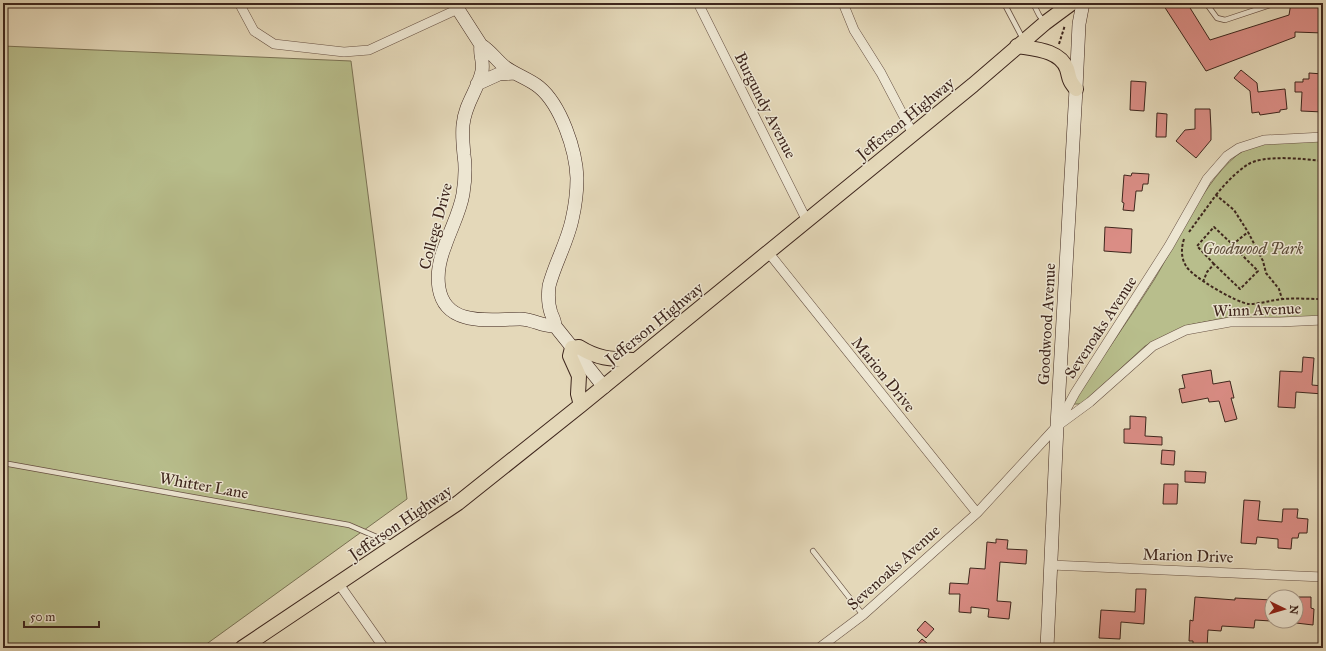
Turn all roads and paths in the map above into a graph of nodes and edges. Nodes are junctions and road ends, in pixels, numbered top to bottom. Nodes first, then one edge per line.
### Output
1 (238, 3) edge
2 (698, 3) edge
3 (842, 3) edge
4 (1004, 3) edge
5 (1033, 3) edge
6 (1072, 3) edge
7 (1083, 3) edge
8 (1206, 3) edge
9 (1276, 3) edge
10 (456, 6) edge
11 (1045, 23) junction
12 (1065, 24) dead end
13 (1067, 28) dead end
14 (1063, 30) junction
15 (481, 44) junction
16 (1020, 44) junction
17 (1058, 45) dead end
18 (515, 73) junction
19 (477, 84) junction
20 (1076, 89) junction
21 (912, 134) junction
22 (1323, 137) edge
23 (1323, 161) edge
24 (1216, 195) junction
25 (807, 221) junction
26 (1248, 232) junction
27 (1232, 244) junction
28 (768, 252) junction
29 (1214, 264) junction
30 (1203, 282) junction
31 (1282, 299) junction
32 (1323, 299) edge
33 (1323, 320) edge
34 (554, 326) junction
35 (572, 348) junction
36 (636, 360) junction
37 (604, 387) junction
38 (581, 405) junction
39 (1057, 426) junction
40 (3, 463) edge
41 (977, 513) junction
42 (397, 545) junction
43 (813, 551) dead end
44 (1051, 565) junction
45 (1323, 577) edge
46 (339, 584) junction
47 (863, 615) junction
48 (242, 648) edge
49 (384, 648) edge
50 (819, 648) edge
51 (1047, 648) edge

1 - 10 street
2 - 25 street, Burgundy Avenue
3 - 21 street
4 - 16 lane
5 - 11 lane
6 - 11 main road, Jefferson Highway
7 - 20 street, Goodwood Avenue
8 - 9 lane
10 - 15 street, College Drive
11 - 16 main road, Jefferson Highway
12 - 14 path
13 - 14 path
14 - 17 path
15 - 18 street, College Drive
15 - 19 street, College Drive
16 - 20 main road
16 - 21 main road, Jefferson Highway
18 - 19 street
18 - 34 street, College Drive
19 - 34 street, College Drive
20 - 39 street, Goodwood Avenue
21 - 25 main road, Jefferson Highway
22 - 39 street, Sevenoaks Avenue
23 - 24 path
24 - 26 path
24 - 30 path
25 - 28 main road, Jefferson Highway
26 - 27 path
26 - 31 path
27 - 29 path
27 - 29 path
28 - 36 main road, Jefferson Highway
28 - 41 street, Marion Drive
29 - 30 path
30 - 31 path
31 - 32 path
33 - 39 street, Winn Avenue
34 - 35 street, College Drive
35 - 36 main road
35 - 37 street, College Drive
35 - 38 main road
36 - 37 main road, Jefferson Highway
37 - 38 main road, Jefferson Highway
38 - 42 main road, Jefferson Highway
39 - 41 street, Sevenoaks Avenue
39 - 44 street, Goodwood Avenue
40 - 42 lane, Whitter Lane
41 - 47 street, Sevenoaks Avenue
42 - 46 main road, Jefferson Highway
43 - 47 lane
44 - 45 street, Marion Drive
44 - 51 street, Goodwood Avenue
46 - 48 main road, Jefferson Highway
46 - 49 street
47 - 50 street, Sevenoaks Avenue

